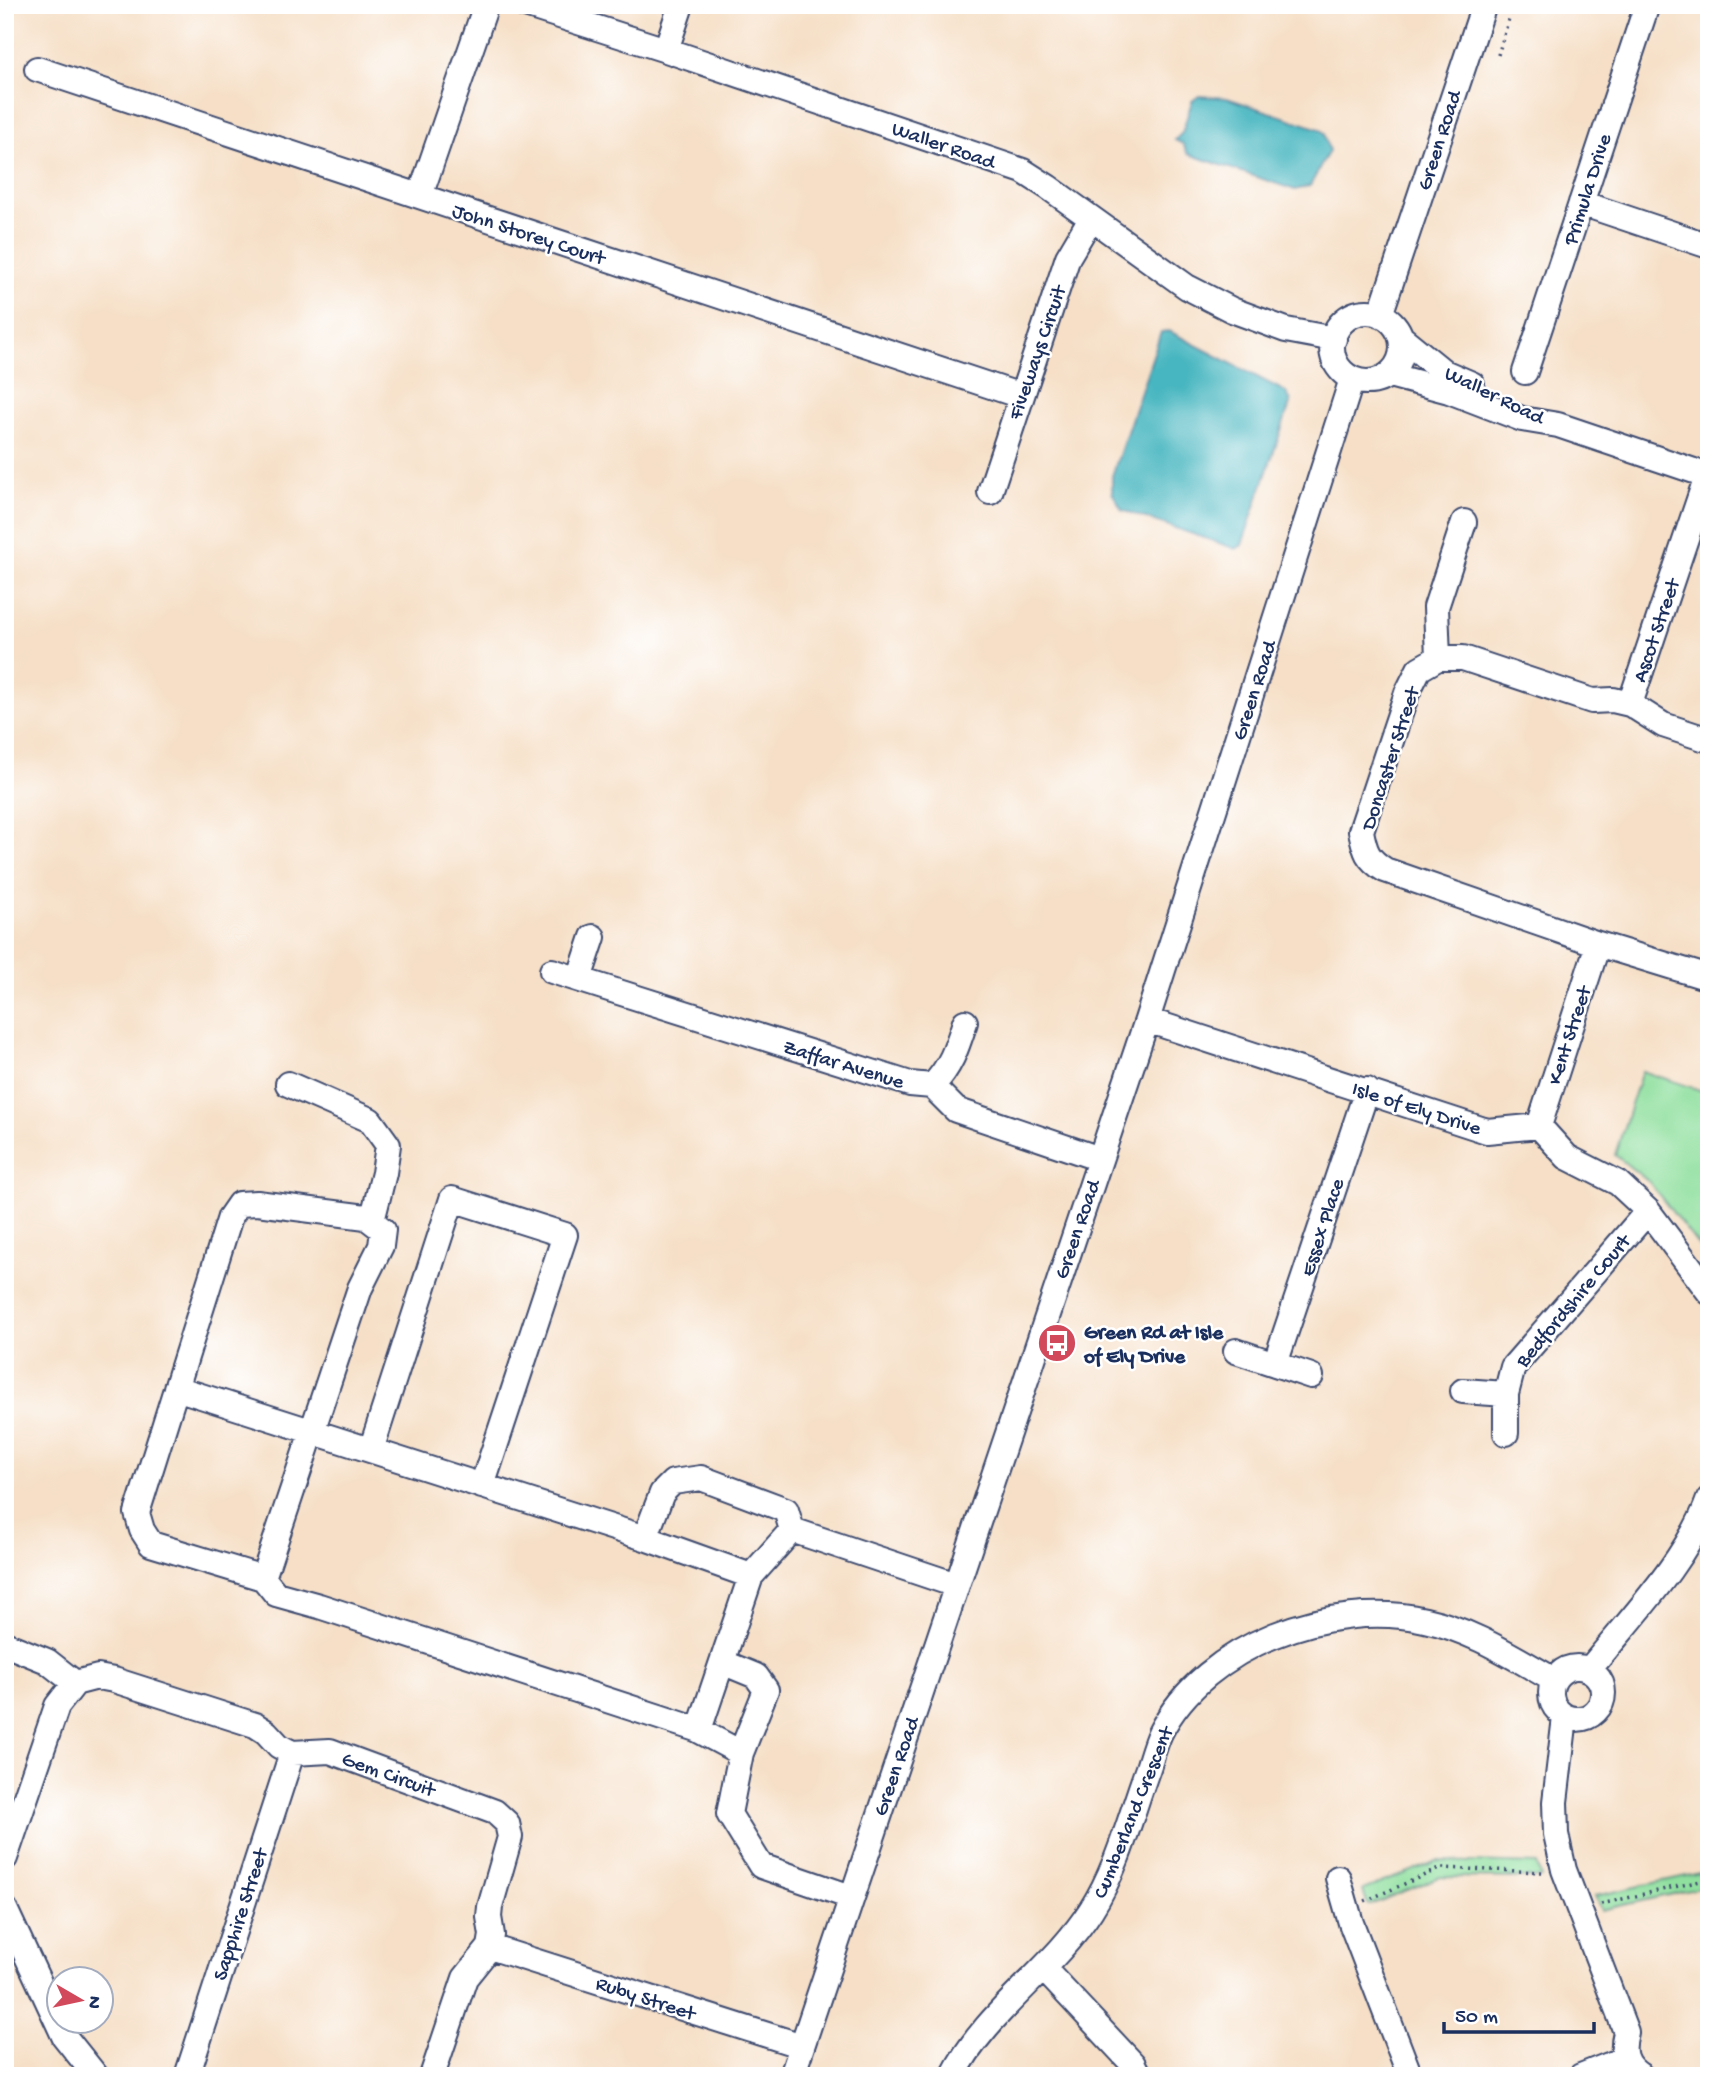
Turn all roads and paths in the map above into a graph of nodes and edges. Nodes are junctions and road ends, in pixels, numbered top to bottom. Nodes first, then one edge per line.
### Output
1 (486, 5) edge
2 (525, 5) edge
3 (681, 5) edge
4 (1484, 5) edge
5 (1513, 5) edge
6 (1647, 5) edge
7 (666, 50) junction
8 (1498, 55) dead end
9 (37, 69) dead end
10 (421, 196) junction
11 (1581, 203) junction
12 (1091, 218) junction
13 (1709, 246) edge
14 (1380, 315) junction
15 (1401, 337) junction
16 (1334, 339) junction
17 (1525, 372) dead end
18 (1389, 375) junction
19 (1353, 379) junction
20 (1021, 396) junction
21 (1558, 425) junction
22 (1708, 476) edge
23 (990, 492) dead end
24 (1464, 522) dead end
25 (1438, 658) junction
26 (1630, 704) junction
27 (1709, 740) edge
28 (593, 937) dead end
29 (1598, 944) junction
30 (552, 971) dead end
31 (1709, 978) edge
32 (579, 979) junction
33 (1147, 1020) junction
34 (965, 1022) dead end
35 (288, 1084) dead end
36 (932, 1086) junction
37 (1367, 1090) junction
38 (1539, 1126) junction
39 (1100, 1158) junction
40 (1648, 1211) junction
41 (372, 1221) junction
42 (1709, 1292) edge
43 (1236, 1351) dead end
44 (1275, 1364) junction
45 (1311, 1376) dead end
46 (176, 1388) junction
47 (1463, 1391) dead end
48 (1506, 1394) junction
49 (313, 1432) junction
50 (1506, 1433) dead end
51 (371, 1450) junction
52 (482, 1486) junction
53 (1709, 1499) edge
54 (792, 1530) junction
55 (645, 1538) junction
56 (751, 1576) junction
57 (263, 1578) junction
58 (956, 1585) junction
59 (5, 1644) edge
60 (722, 1662) junction
61 (1589, 1670) junction
62 (1554, 1680) junction
63 (75, 1683) junction
64 (1565, 1717) junction
65 (696, 1729) junction
66 (292, 1753) junction
67 (741, 1753) junction
68 (5, 1858) edge
69 (1545, 1872) dead end
70 (1338, 1878) dead end
71 (1709, 1879) edge
72 (851, 1897) junction
73 (5, 1909) edge
74 (1347, 1909) junction
75 (1578, 1909) junction
76 (490, 1947) junction
77 (1044, 1969) junction
78 (802, 2046) junction
79 (1633, 2067) edge
80 (96, 2076) edge
81 (187, 2076) edge
82 (432, 2076) edge
83 (792, 2076) edge
84 (953, 2076) edge
85 (1139, 2076) edge
86 (1410, 2076) edge
87 (1581, 2076) edge

1 - 10 street
2 - 7 street, Waller Road
3 - 7 street
4 - 14 street, Green Road
5 - 8 path
6 - 11 street, Primula Drive
7 - 12 street, Waller Road
9 - 10 street, John Storey Court
10 - 20 street, John Storey Court
11 - 13 street
11 - 17 street, Primula Drive
12 - 16 street, Waller Road
12 - 20 street, Fiveways Circuit
14 - 15 street
14 - 16 street
15 - 18 street
15 - 21 street, Waller Road
16 - 19 street
18 - 19 street
18 - 21 street, Waller Road
19 - 33 street, Green Road
20 - 23 street, Fiveways Circuit
21 - 22 street, Waller Road
22 - 26 street, Ascot Street
24 - 25 street
25 - 26 street
25 - 29 street, Doncaster Street
26 - 27 street
28 - 32 street
29 - 31 street, Doncaster Street
29 - 38 street, Kent Street
30 - 32 street, Zaffar Avenue
32 - 36 street, Zaffar Avenue
33 - 37 street, Isle of Ely Drive
33 - 39 street, Green Road
34 - 36 street
35 - 41 street
36 - 39 street, Zaffar Avenue
37 - 38 street, Isle of Ely Drive
37 - 44 street, Essex Place
38 - 40 street
39 - 58 street, Green Road
40 - 42 street
40 - 48 street, Bedfordshire Court
41 - 46 street
41 - 49 street
43 - 44 street
44 - 45 street
46 - 49 street
46 - 57 street
47 - 48 street
48 - 50 street, Bedfordshire Court
49 - 51 street
49 - 57 street
51 - 52 street
51 - 52 street
52 - 55 street
53 - 61 street
54 - 55 street
54 - 56 street
54 - 58 street
55 - 56 street
56 - 60 street
57 - 65 street
58 - 72 street, Green Road
59 - 63 street
60 - 65 street
60 - 67 street
61 - 62 street
61 - 64 street
62 - 64 street
62 - 77 street, Cumberland Crescent
63 - 66 street
63 - 68 street
64 - 75 street
65 - 67 street
66 - 76 street, Gem Circuit
66 - 81 street, Sapphire Street
67 - 72 street
69 - 74 path
70 - 74 street
71 - 75 path
72 - 78 street, Green Road
73 - 80 street
74 - 86 street
75 - 79 street
76 - 78 street, Ruby Street
76 - 82 street
77 - 84 street, Cumberland Crescent
77 - 85 street
78 - 83 street, Green Road
79 - 87 street

